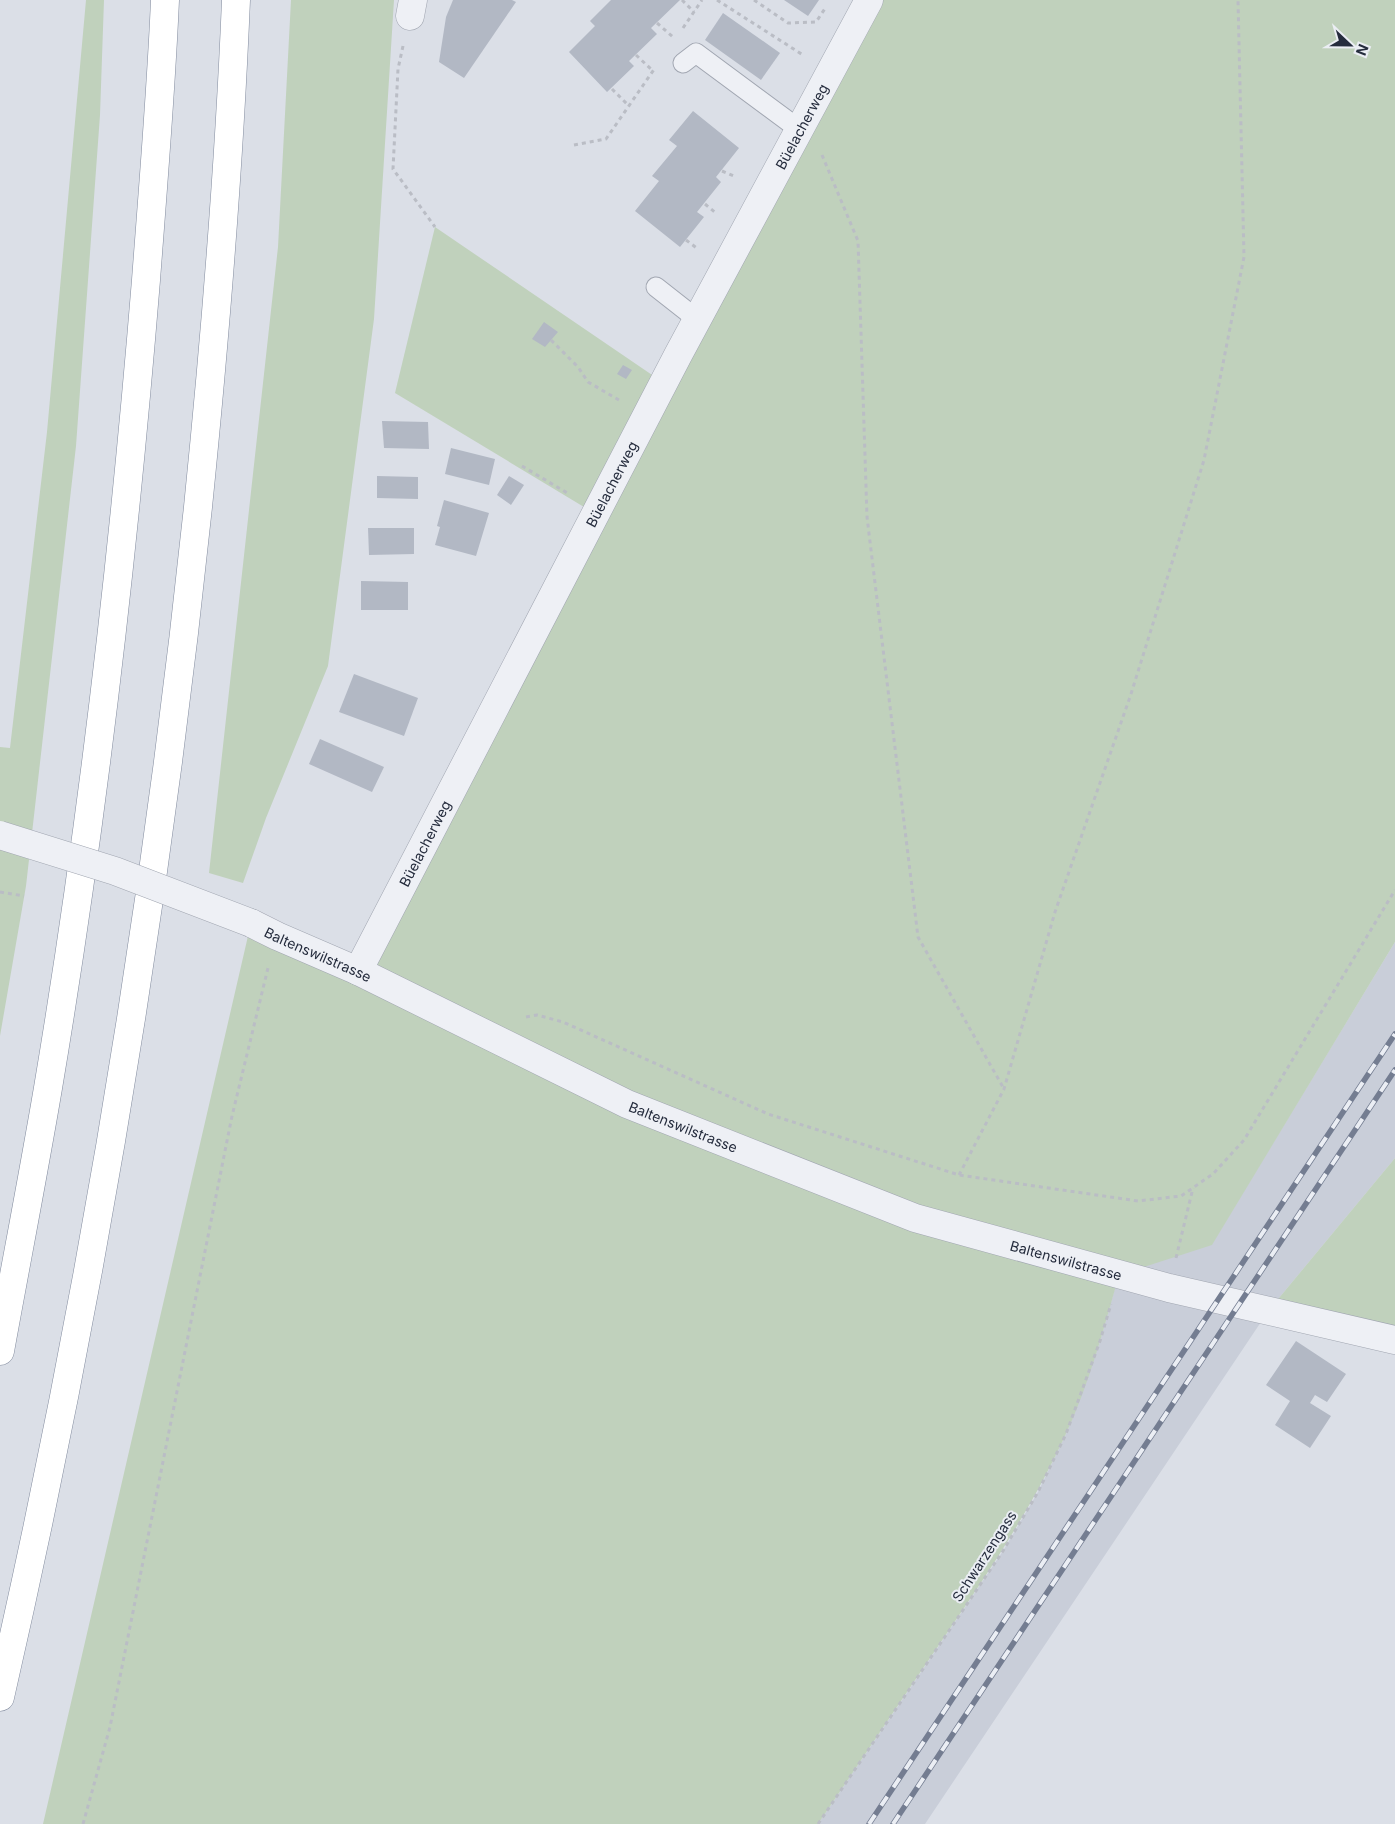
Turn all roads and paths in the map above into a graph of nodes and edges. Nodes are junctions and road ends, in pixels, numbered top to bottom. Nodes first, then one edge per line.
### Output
1 (164, 0) edge
2 (236, 0) edge
3 (682, 0) edge
4 (702, 0) edge
5 (717, 0) edge
6 (754, 0) edge
7 (830, 0) edge
8 (870, 0) edge
9 (1238, 0) edge
10 (411, 8) edge
11 (694, 12) junction
12 (657, 23) dead end
13 (636, 55) dead end
14 (684, 63) dead end
15 (658, 64) dead end
16 (653, 71) junction
17 (831, 73) junction
18 (612, 89) dead end
19 (629, 106) junction
20 (803, 124) junction
21 (574, 145) dead end
22 (435, 227) dead end
23 (656, 287) dead end
24 (698, 320) junction
25 (551, 340) dead end
26 (647, 414) junction
27 (522, 466) dead end
28 (597, 512) junction
29 (0, 835) edge
30 (1395, 890) edge
31 (0, 892) edge
32 (24, 896) dead end
33 (277, 936) junction
34 (358, 970) junction
35 (487, 1035) junction
36 (1004, 1089) junction
37 (959, 1175) junction
38 (1193, 1188) junction
39 (1119, 1274) junction
40 (1169, 1288) junction
41 (1395, 1340) edge
42 (0, 1351) edge
43 (0, 1697) edge
44 (83, 1824) edge
45 (818, 1824) edge

1 - 42 highway
2 - 43 highway
3 - 11 path
4 - 11 path
5 - 17 path
6 - 7 path
8 - 17 street, Büelacherweg
9 - 36 path
10 - 22 path
11 - 12 path
13 - 16 path
14 - 20 lane
15 - 16 path
16 - 19 path
17 - 20 street, Büelacherweg
18 - 19 path
19 - 21 path
20 - 24 street, Büelacherweg
20 - 36 path
23 - 24 lane
24 - 26 street, Büelacherweg
25 - 26 path
26 - 28 street, Büelacherweg
27 - 28 path
28 - 34 street, Büelacherweg
29 - 33 street, Baltenswilstrasse, bridge
30 - 38 path
31 - 32 path
33 - 34 street, Baltenswilstrasse
33 - 44 path
34 - 35 street, Baltenswilstrasse
35 - 37 path
35 - 39 street, Baltenswilstrasse
36 - 37 path
37 - 38 path
38 - 40 path
39 - 40 street, Baltenswilstrasse
39 - 45 path, Schwarzengass
40 - 41 street, Baltenswilstrasse

